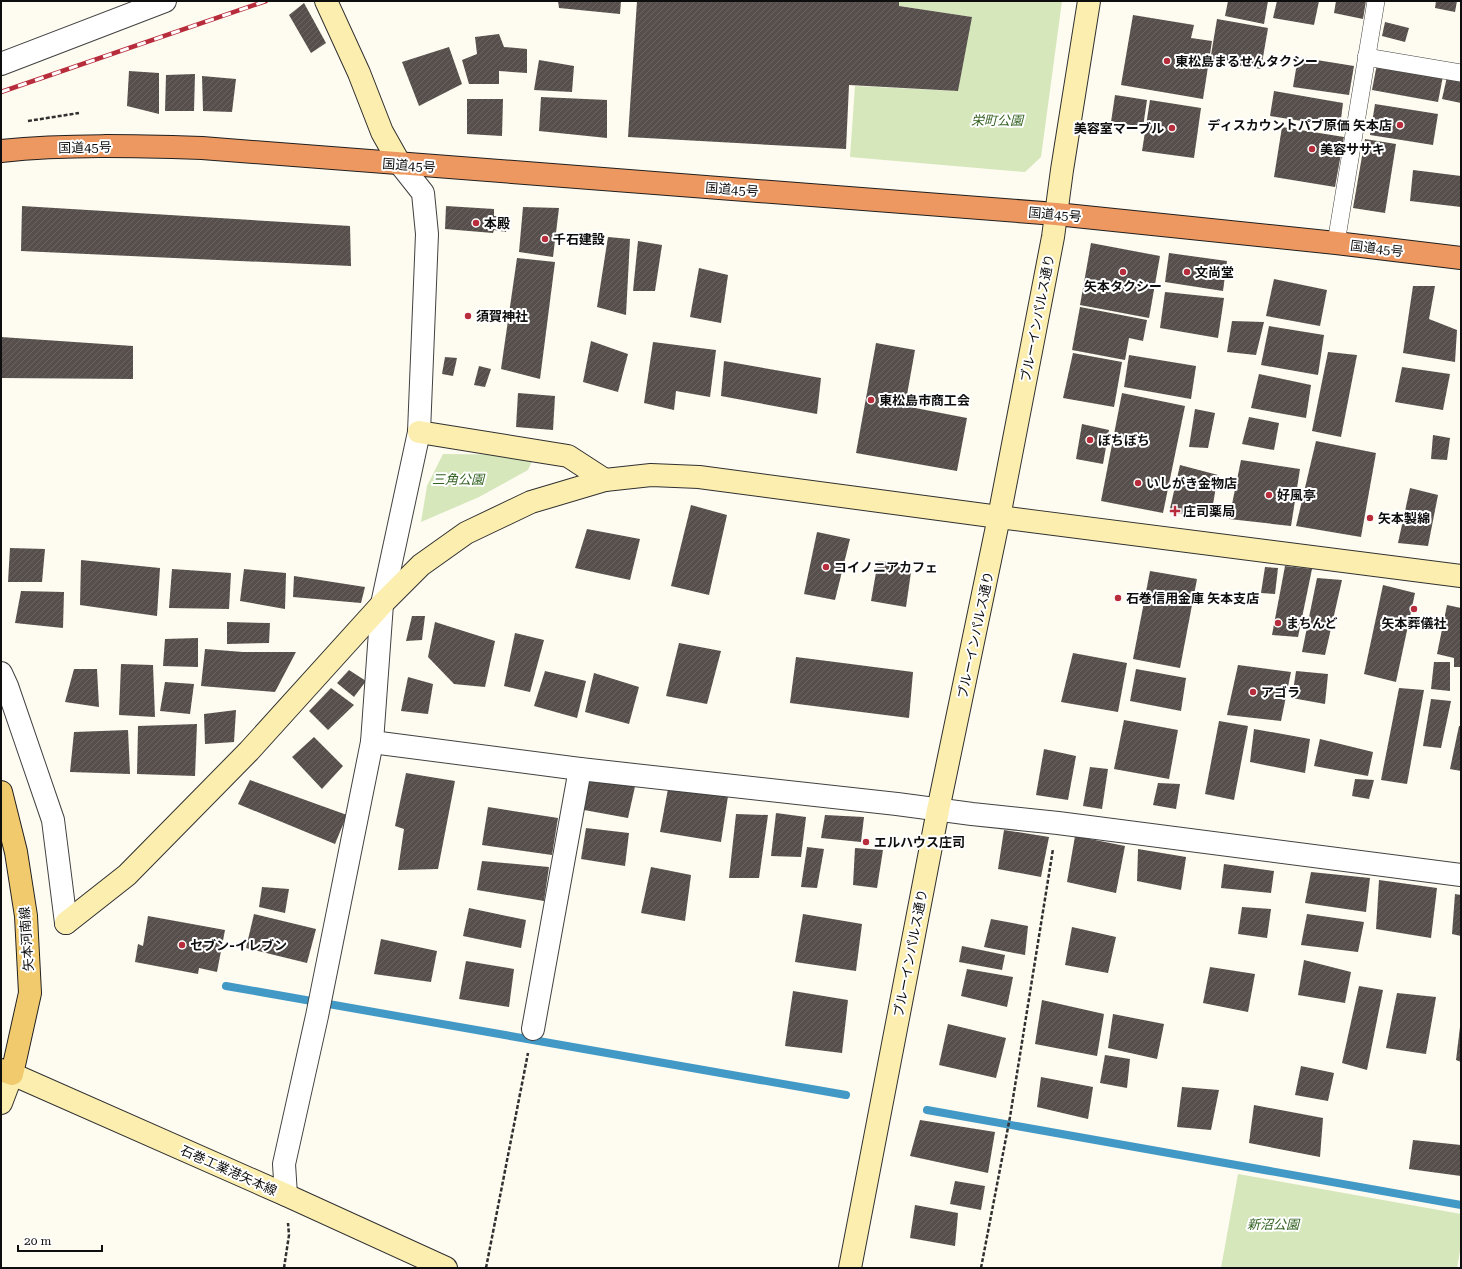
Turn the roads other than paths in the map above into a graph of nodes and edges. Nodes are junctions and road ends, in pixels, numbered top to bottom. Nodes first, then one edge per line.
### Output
1 (166, 1) edge
2 (326, 1) edge
3 (1089, 1) edge
4 (1376, 1) edge
5 (1366, 57) junction
6 (1, 64) edge
7 (1461, 73) edge
8 (1, 152) edge
9 (400, 164) junction
10 (1056, 214) junction
11 (1336, 243) junction
12 (1461, 258) edge
13 (419, 432) junction
14 (605, 480) junction
15 (999, 517) junction
16 (1461, 576) edge
17 (382, 604) junction
18 (1, 673) edge
19 (372, 742) junction
20 (580, 769) junction
21 (1, 792) edge
22 (938, 810) junction
23 (1461, 875) edge
24 (533, 1029) dead end
25 (6, 1072) edge
26 (1, 1103) edge
27 (286, 1195) junction
28 (446, 1268) edge
29 (850, 1268) edge

1 - 6 street
2 - 9 street
3 - 10 street, ブルーインパルス通り
4 - 5 lane
5 - 7 lane
5 - 11 lane
8 - 9 highway, 国道45号
9 - 10 highway, 国道45号
9 - 13 street
10 - 11 highway, 国道45号
10 - 15 street, ブルーインパルス通り
11 - 12 highway, 国道45号
13 - 14 street
13 - 17 street
14 - 15 street
14 - 17 street
15 - 16 street
15 - 22 street, ブルーインパルス通り
17 - 18 street
17 - 19 street
19 - 20 street
19 - 27 street
20 - 22 street
20 - 24 street
21 - 25 main road, 矢本河南線
22 - 23 street
22 - 29 street, ブルーインパルス通り
25 - 26 street
25 - 27 street, 石巻工業港矢本線
27 - 28 street, 石巻工業港矢本線

